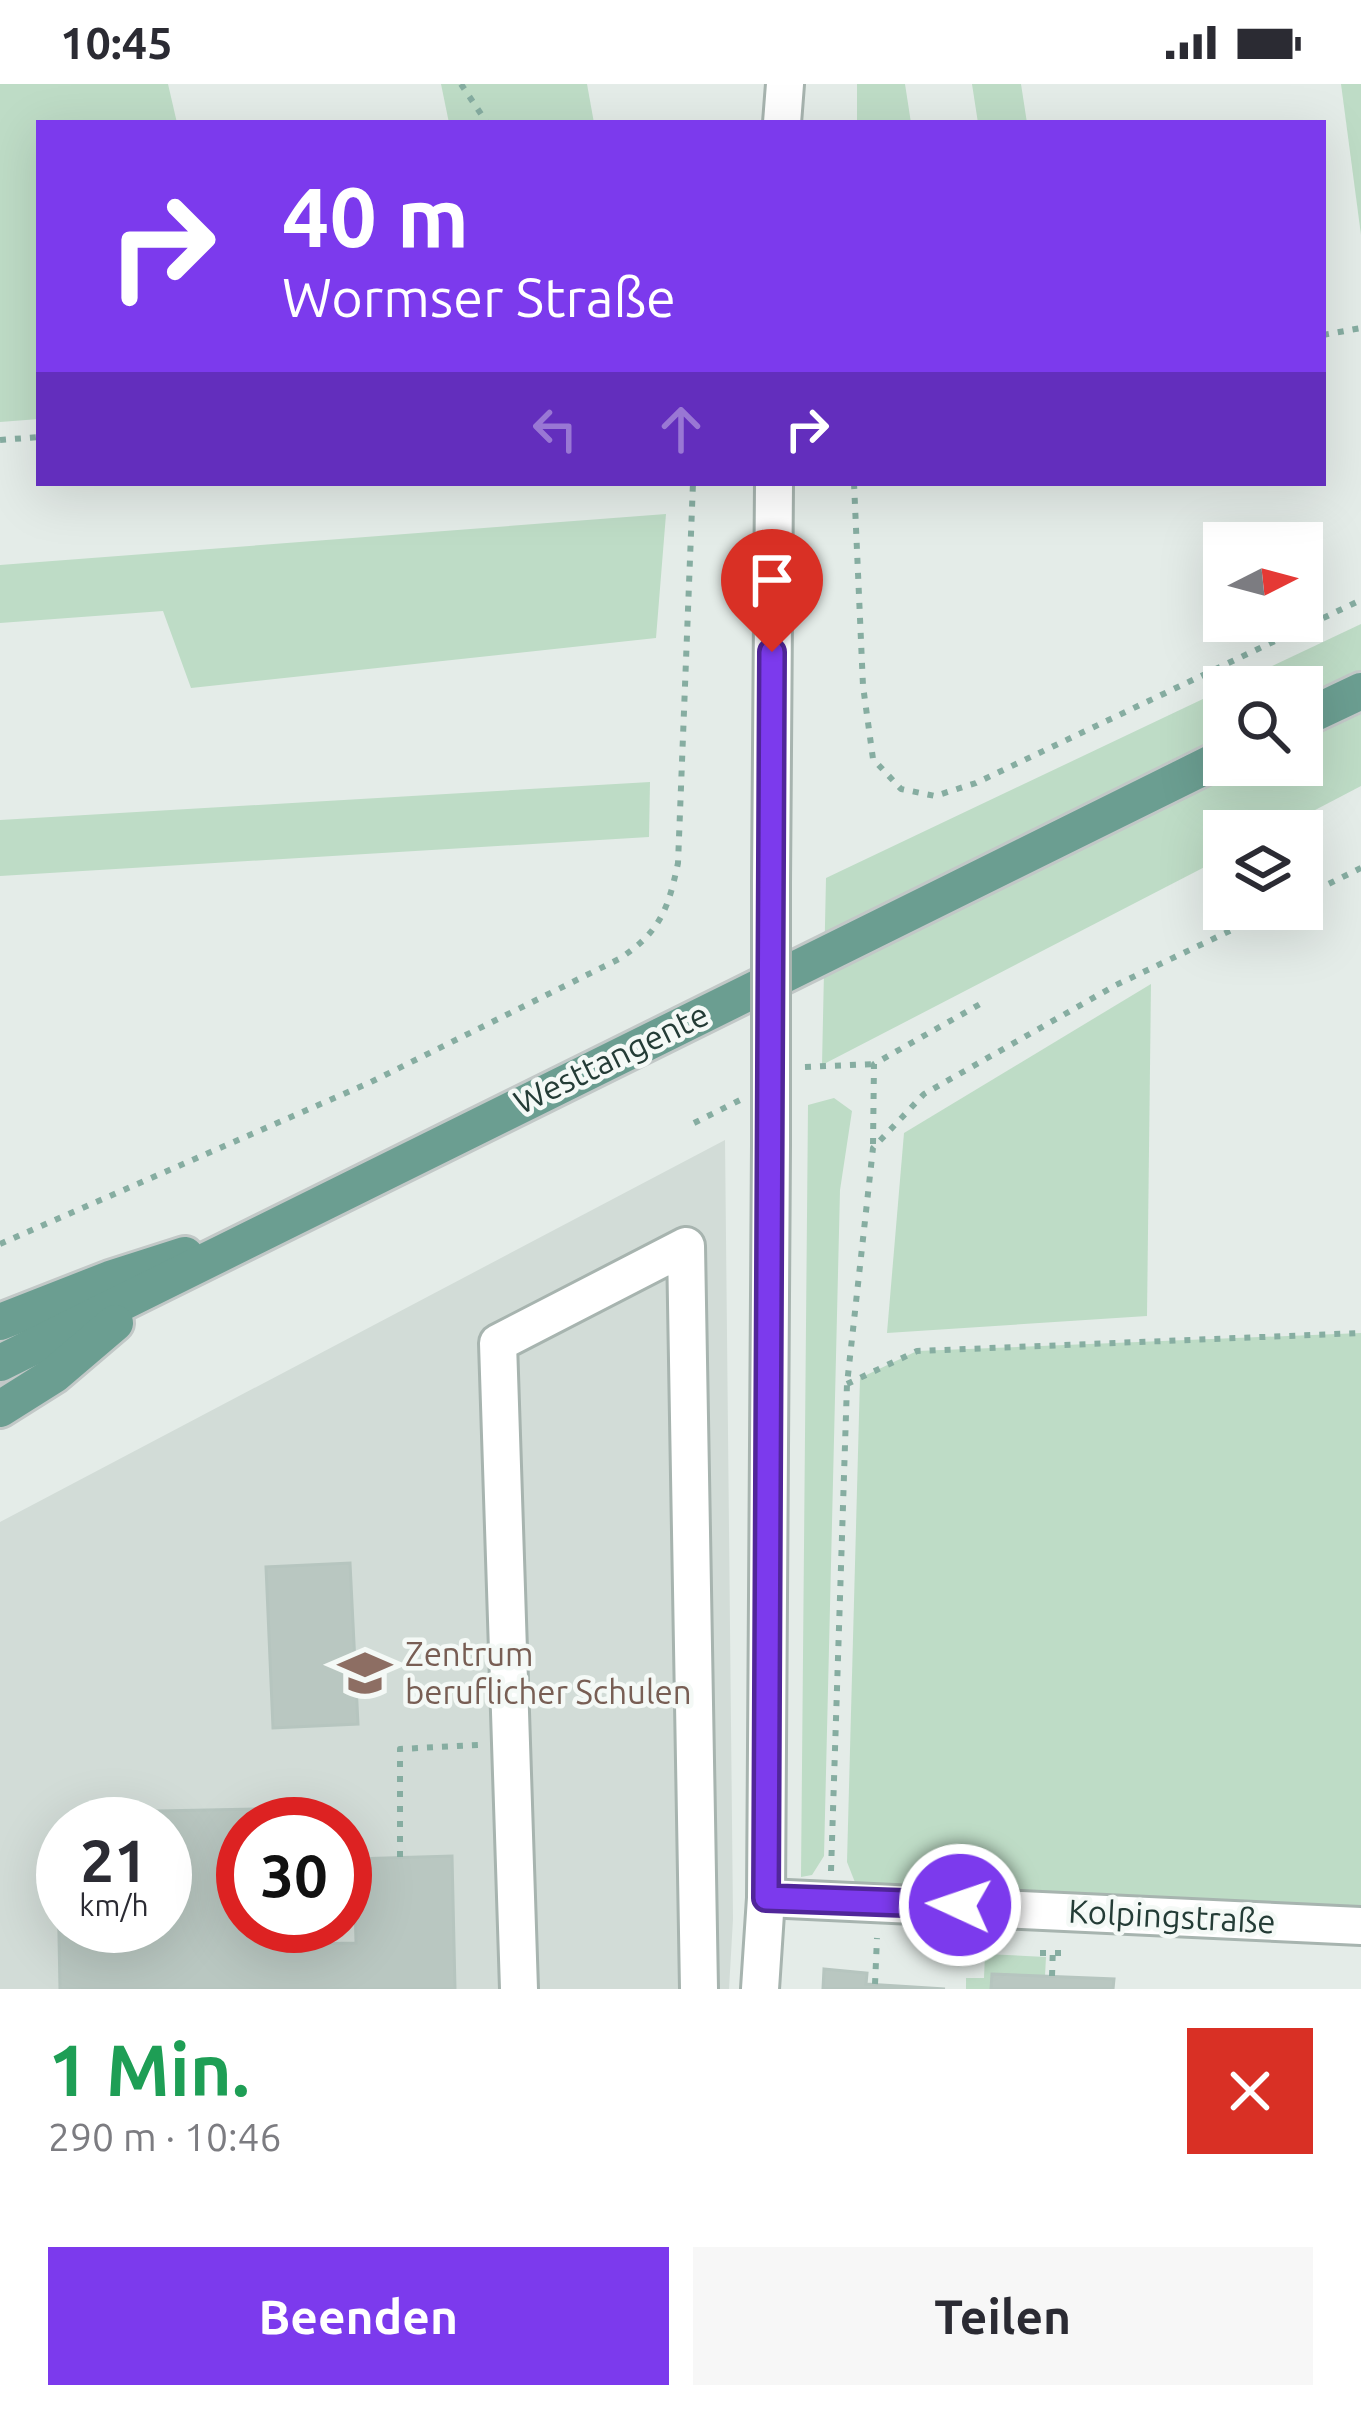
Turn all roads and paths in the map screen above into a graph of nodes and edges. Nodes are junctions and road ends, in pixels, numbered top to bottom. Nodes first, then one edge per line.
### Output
1 (461, 84) edge
2 (785, 84) edge
3 (485, 120) edge
4 (782, 120) edge
5 (1361, 328) edge
6 (1326, 334) edge
7 (36, 437) edge
8 (0, 439) edge
9 (693, 486) edge
10 (774, 486) edge
11 (854, 486) edge
12 (1361, 600) edge
13 (1361, 692) edge
14 (1323, 709) edge
15 (1203, 767) edge
16 (1361, 868) edge
17 (1323, 887) edge
18 (1232, 930) edge
19 (982, 1003) dead end
20 (873, 1148) junction
21 (262, 1230) junction
22 (0, 1244) edge
23 (154, 1290) junction
24 (0, 1322) edge
25 (1361, 1333) edge
26 (0, 1364) edge
27 (847, 1384) junction
28 (0, 1409) edge
29 (512, 1743) junction
30 (400, 1857) dead end
31 (766, 1898) junction
32 (830, 1899) junction
33 (878, 1916) dead end
34 (1361, 1926) edge
35 (1054, 1939) dead end
36 (1040, 1953) dead end
37 (1053, 1953) junction
38 (1065, 1953) dead end
39 (1052, 1976) dead end
40 (875, 1984) dead end
41 (520, 1989) edge
42 (699, 1989) edge
43 (760, 1989) edge

1 - 3 path
2 - 4 street
5 - 6 path
7 - 8 path
9 - 22 path
10 - 31 street, bridge
11 - 12 path
13 - 14 main road
15 - 21 main road, Westtangente
16 - 17 path
18 - 20 path
19 - 20 path
20 - 27 path
21 - 23 main road, Westtangente
21 - 24 main road
23 - 26 main road, Westtangente
23 - 28 main road
25 - 27 path
27 - 32 path
29 - 30 path
29 - 41 street
29 - 42 street
31 - 32 street, Kolpingstraße
31 - 43 street
32 - 34 street, Kolpingstraße
33 - 40 path
35 - 37 path
36 - 37 path
37 - 38 path
37 - 39 path

